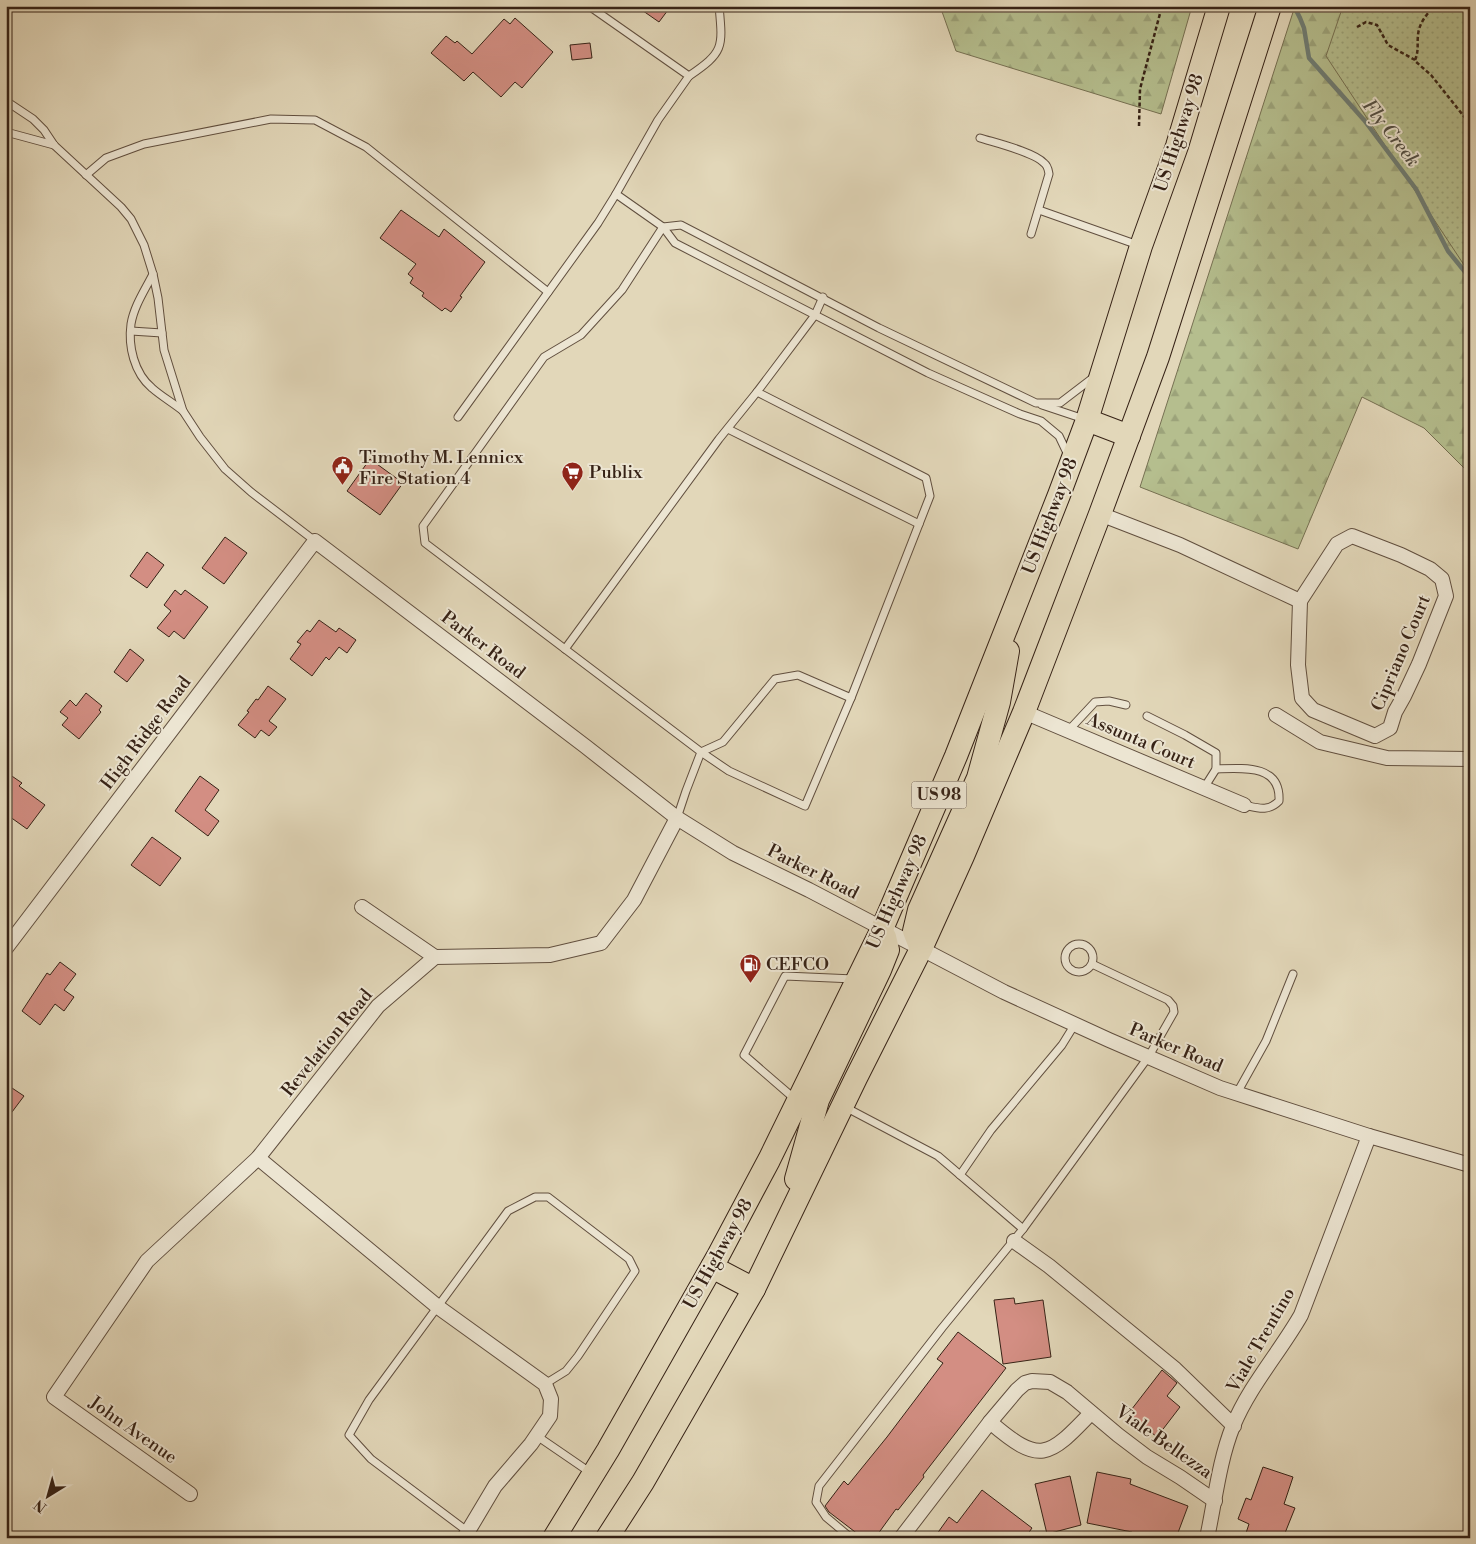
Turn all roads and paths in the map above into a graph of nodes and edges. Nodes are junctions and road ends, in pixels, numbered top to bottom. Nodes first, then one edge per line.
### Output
1 (589, 6) edge
2 (719, 6) edge
3 (1162, 6) edge
4 (1219, 6) edge
5 (1270, 6) edge
6 (1434, 6) edge
7 (1463, 6) edge
8 (1470, 9) edge
9 (1357, 27) dead end
10 (1415, 60) junction
11 (689, 76) junction
12 (6, 101) edge
13 (1470, 124) edge
14 (1139, 126) dead end
15 (6, 132) edge
16 (980, 138) dead end
17 (54, 146) junction
18 (86, 175) junction
19 (616, 194) junction
20 (1039, 210) junction
21 (663, 227) junction
22 (1031, 234) dead end
23 (1141, 246) junction
24 (153, 274) junction
25 (548, 292) junction
26 (823, 297) junction
27 (815, 315) junction
28 (131, 331) junction
29 (162, 332) junction
30 (1102, 371) junction
31 (757, 392) junction
32 (1036, 403) junction
33 (183, 411) junction
34 (458, 416) dead end
35 (1087, 420) junction
36 (728, 429) junction
37 (1128, 436) junction
38 (1071, 462) junction
39 (1100, 514) junction
40 (919, 524) junction
41 (315, 541) junction
42 (1300, 601) junction
43 (1016, 606) junction
44 (565, 649) junction
45 (851, 698) junction
46 (1126, 705) dead end
47 (1024, 712) junction
48 (1276, 715) dead end
49 (1147, 716) dead end
50 (1068, 730) junction
51 (701, 752) junction
52 (1470, 759) edge
53 (1216, 768) junction
54 (1204, 788) junction
55 (1244, 805) joint
56 (677, 818) junction
57 (362, 907) dead end
58 (882, 929) junction
59 (6, 948) edge
60 (921, 950) junction
61 (435, 957) junction
62 (1092, 964) dead end
63 (1292, 974) dead end
64 (858, 980) junction
65 (1075, 1024) junction
66 (1149, 1056) junction
67 (1237, 1093) junction
68 (798, 1102) junction
69 (843, 1106) junction
70 (1369, 1136) junction
71 (258, 1158) junction
72 (1470, 1164) edge
73 (960, 1175) junction
74 (1018, 1235) junction
75 (779, 1237) junction
76 (712, 1267) junction
77 (754, 1289) junction
78 (438, 1307) junction
79 (545, 1384) junction
80 (54, 1397) joint
81 (1091, 1413) junction
82 (990, 1422) junction
83 (1234, 1426) junction
84 (537, 1436) junction
85 (593, 1475) junction
86 (190, 1494) dead end
87 (1215, 1501) junction
88 (466, 1534) edge
89 (554, 1538) edge
90 (608, 1538) edge
91 (851, 1538) edge
92 (901, 1538) edge
93 (1207, 1538) edge

1 - 11 lane
2 - 11 lane
3 - 14 path
4 - 23 main road, US Highway 98 / US 98
5 - 37 main road, US 98
6 - 10 path
7 - 8 path
9 - 10 path
10 - 13 path
11 - 19 lane
12 - 17 lane
15 - 17 lane
16 - 20 lane
17 - 18 lane
18 - 24 lane
18 - 25 lane
19 - 21 lane
19 - 25 lane
20 - 22 lane
20 - 23 lane
21 - 26 lane
21 - 27 lane
21 - 44 lane
23 - 30 main road, US Highway 98 / US 98
24 - 28 lane
24 - 29 lane
25 - 34 lane
26 - 27 lane
26 - 32 lane
27 - 31 lane
27 - 38 lane
28 - 29 lane
28 - 33 lane
29 - 33 lane
30 - 32 lane
30 - 35 main road, US Highway 98 / US 98
31 - 36 lane
31 - 40 lane
32 - 35 lane
33 - 41 lane
35 - 37 main road
35 - 38 main road, US Highway 98 / US 98
36 - 40 lane
36 - 44 lane
37 - 39 main road, US 98
38 - 43 main road, US Highway 98 / US 98
39 - 42 street
39 - 47 main road, US 98
40 - 45 lane
41 - 56 street, Parker Road
41 - 59 street, High Ridge Road
42 - 42 street, Cipriano Court
43 - 58 main road, US Highway 98 / US 98
43 - 60 main road
44 - 51 lane
45 - 51 lane
45 - 51 lane
46 - 50 lane
47 - 50 street, Assunta Court
47 - 60 main road, US 98
48 - 52 street
49 - 53 lane
50 - 54 street, Assunta Court
51 - 56 lane
53 - 54 lane
53 - 55 lane
54 - 55 street, Assunta Court
56 - 58 street, Parker Road
56 - 61 street
57 - 61 street
58 - 60 street, Parker Road
58 - 64 main road, US Highway 98 / US 98
58 - 75 main road
60 - 65 street, Parker Road
60 - 69 main road, US 98
61 - 71 street, Revelation Road
62 - 66 lane
63 - 67 lane
64 - 68 main road, US Highway 98 / US 98
64 - 68 lane
65 - 66 street, Parker Road
65 - 73 lane
66 - 67 street, Parker Road
66 - 74 lane
67 - 70 street, Parker Road
68 - 76 main road, US Highway 98 / US 98
69 - 73 lane
69 - 75 main road, US 98
70 - 72 street, Parker Road
70 - 83 street, Viale Trentino
71 - 78 street
71 - 80 street, Revelation Road
73 - 74 lane
74 - 83 street
74 - 91 lane
75 - 77 main road, US 98
76 - 77 main road
76 - 85 main road, US Highway 98 / US 98
77 - 90 main road, US 98
78 - 79 street
78 - 79 lane
78 - 88 lane
79 - 84 street
80 - 86 street, John Avenue
81 - 82 street, Viale Bellezza
81 - 82 street, Viale Bellezza
81 - 87 street, Viale Bellezza
82 - 92 street, Viale Bellezza
83 - 87 street, Viale Trentino
84 - 85 lane
84 - 88 street
85 - 89 main road, US Highway 98 / US 98
87 - 93 street, Viale Trentino

